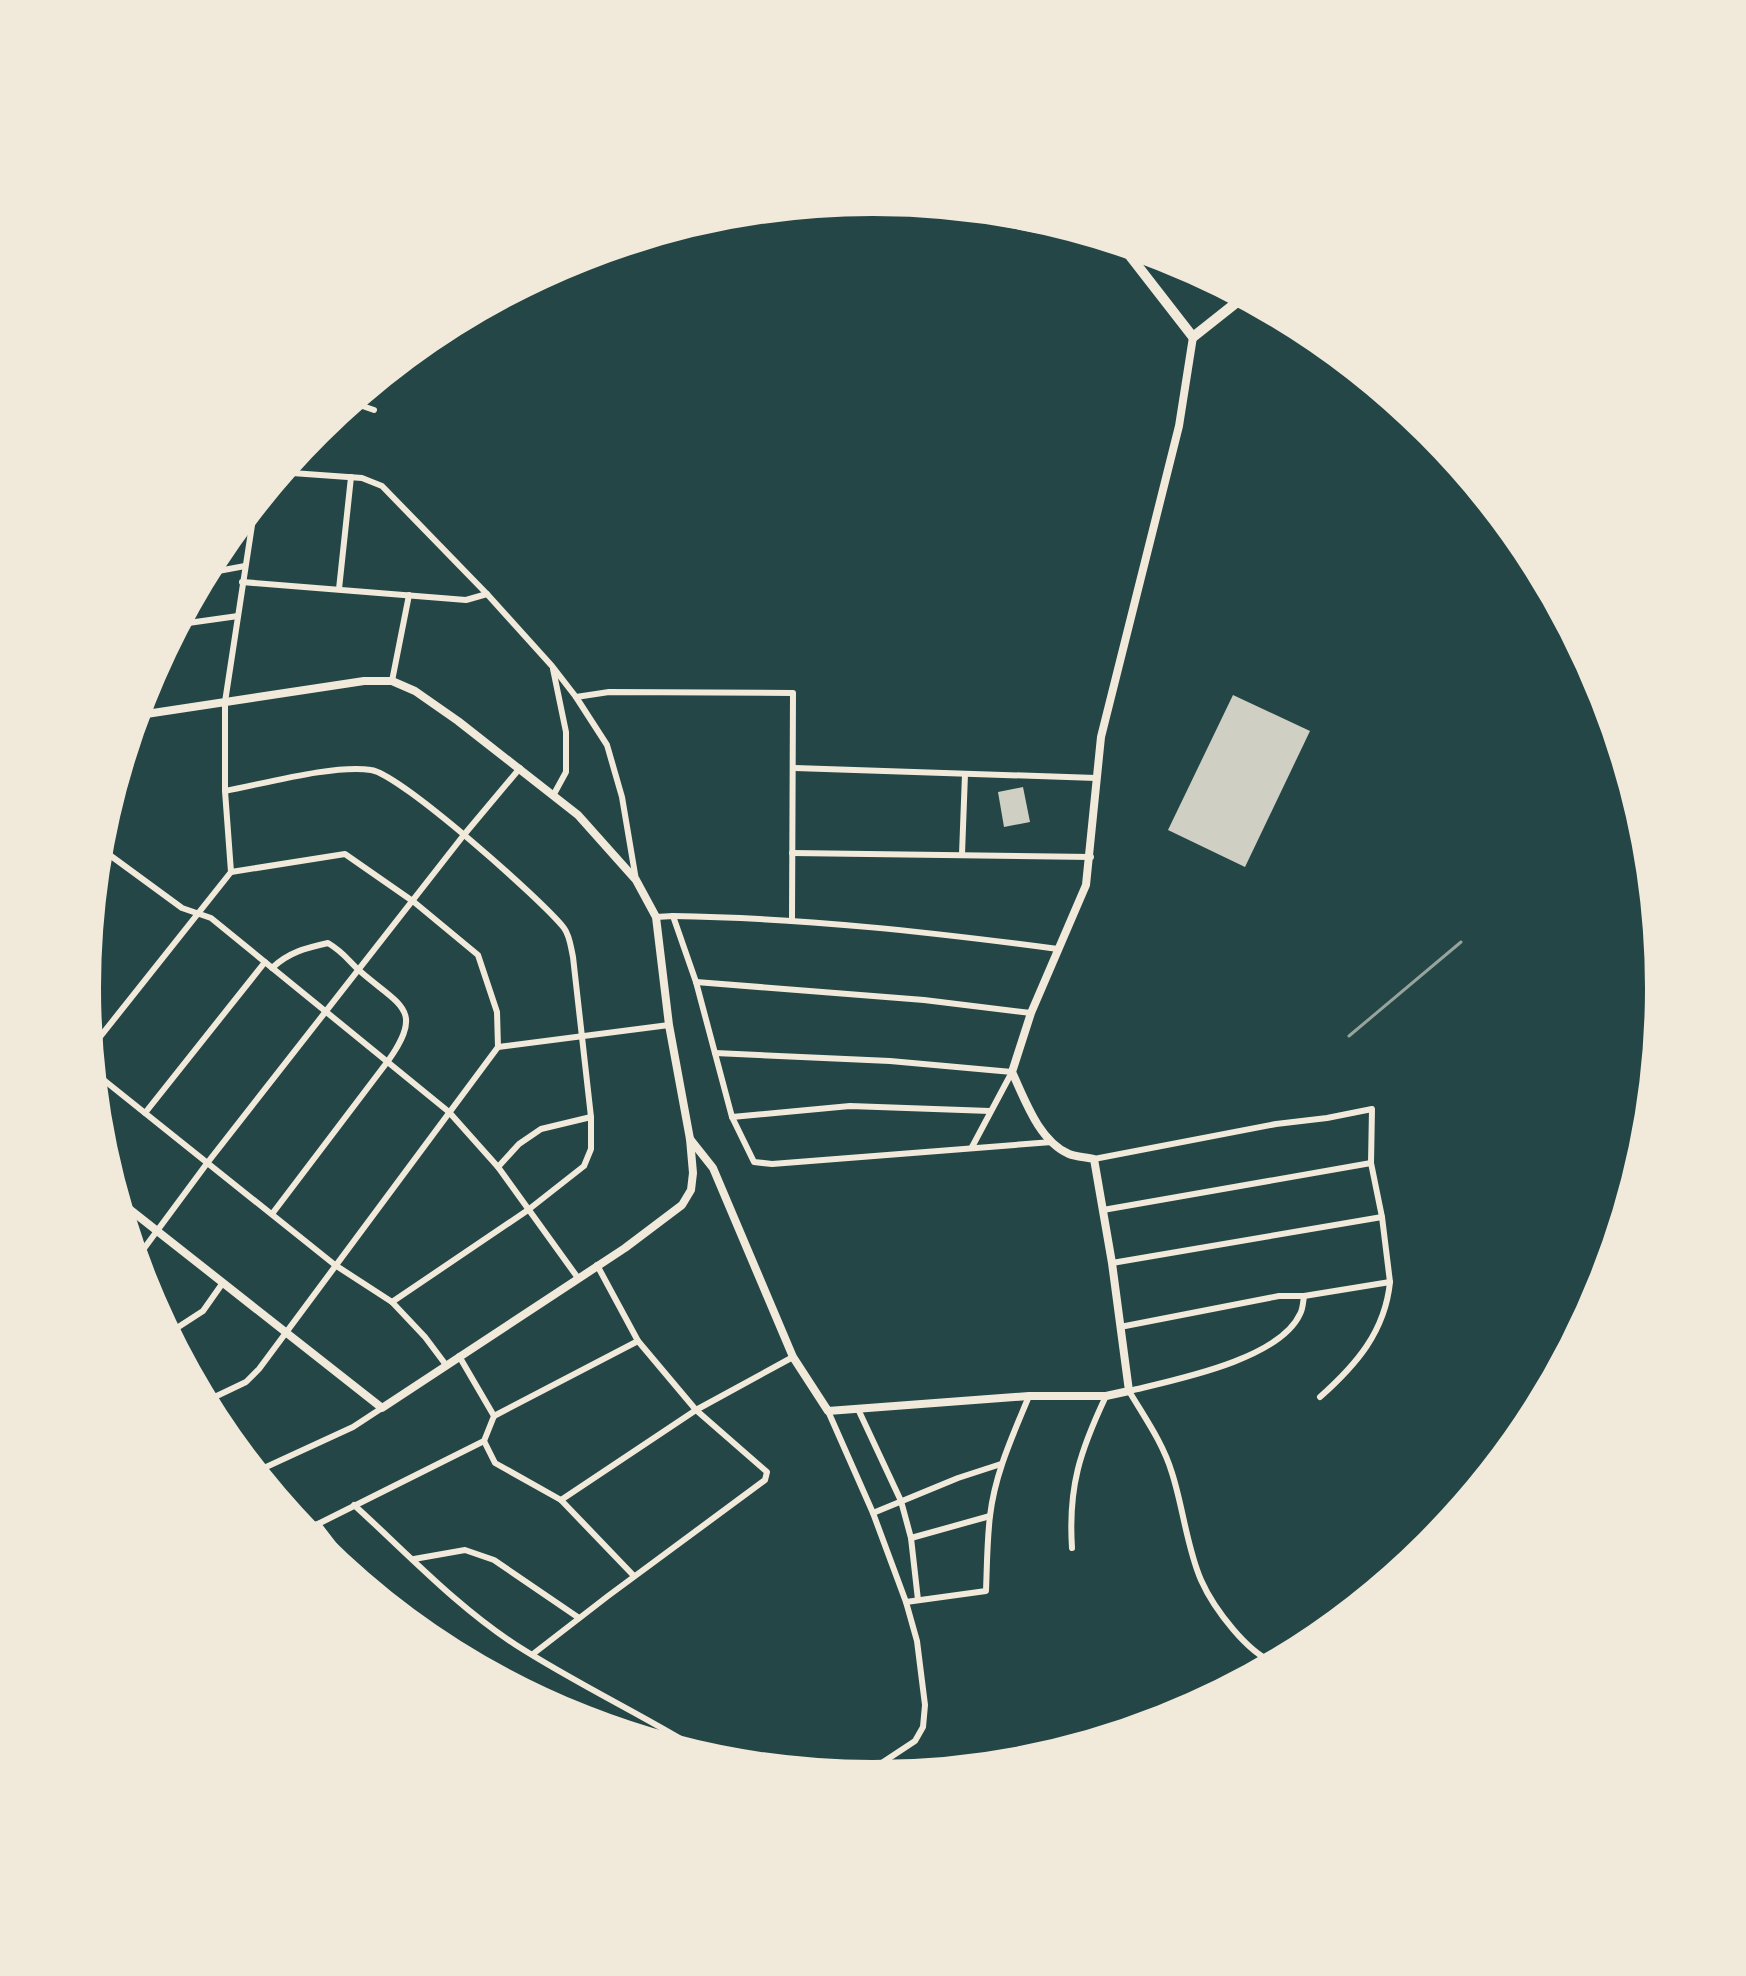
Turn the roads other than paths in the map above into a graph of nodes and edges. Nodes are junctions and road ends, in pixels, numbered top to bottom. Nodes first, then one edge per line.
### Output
1 (1129, 254) edge
2 (1237, 302) edge
3 (1193, 337) junction
4 (360, 405) edge
5 (374, 410) dead end
6 (292, 473) edge
7 (351, 477) junction
8 (252, 521) edge
9 (245, 566) junction
10 (218, 571) edge
11 (242, 582) junction
12 (339, 589) junction
13 (487, 594) junction
14 (409, 595) junction
15 (238, 616) junction
16 (187, 623) edge
17 (552, 666) junction
18 (392, 681) junction
19 (576, 697) junction
20 (225, 702) junction
21 (146, 714) edge
22 (520, 768) junction
23 (795, 768) junction
24 (965, 774) junction
25 (1096, 778) junction
26 (225, 791) junction
27 (554, 794) junction
28 (463, 836) junction
29 (792, 853) junction
30 (108, 854) edge
31 (962, 854) junction
32 (1091, 857) junction
33 (231, 872) junction
34 (636, 880) junction
35 (414, 902) junction
36 (199, 913) junction
37 (673, 916) junction
38 (656, 917) junction
39 (792, 920) junction
40 (1058, 949) junction
41 (265, 962) junction
42 (272, 968) junction
43 (360, 971) junction
44 (696, 982) junction
45 (328, 1010) junction
46 (1031, 1013) junction
47 (669, 1025) junction
48 (581, 1035) junction
49 (98, 1039) edge
50 (498, 1047) junction
51 (715, 1053) junction
52 (388, 1061) junction
53 (1012, 1072) junction
54 (102, 1079) edge
55 (990, 1111) junction
56 (449, 1112) junction
57 (145, 1113) junction
58 (591, 1117) junction
59 (732, 1117) junction
60 (690, 1139) junction
61 (1052, 1142) junction
62 (972, 1147) junction
63 (1094, 1159) junction
64 (208, 1162) junction
65 (1371, 1163) junction
66 (498, 1167) junction
67 (128, 1208) edge
68 (528, 1210) junction
69 (1103, 1210) junction
70 (272, 1214) junction
71 (1382, 1217) junction
72 (157, 1232) junction
73 (142, 1251) edge
74 (1112, 1263) junction
75 (335, 1265) junction
76 (597, 1265) junction
77 (578, 1278) junction
78 (1390, 1282) junction
79 (222, 1284) junction
80 (1304, 1296) junction
81 (392, 1302) junction
82 (1120, 1327) junction
83 (175, 1329) edge
84 (286, 1335) junction
85 (638, 1341) junction
86 (459, 1356) junction
87 (793, 1357) junction
88 (446, 1365) junction
89 (1129, 1391) junction
90 (1029, 1396) junction
91 (1106, 1396) junction
92 (1320, 1397) dead end
93 (213, 1398) edge
94 (382, 1408) junction
95 (858, 1409) junction
96 (696, 1410) junction
97 (828, 1411) junction
98 (494, 1416) junction
99 (484, 1441) junction
100 (1001, 1464) junction
101 (263, 1468) edge
102 (561, 1500) junction
103 (901, 1501) junction
104 (354, 1505) junction
105 (873, 1513) junction
106 (990, 1516) junction
107 (318, 1524) junction
108 (313, 1525) edge
109 (911, 1538) junction
110 (1072, 1548) dead end
111 (339, 1551) edge
112 (414, 1559) junction
113 (634, 1576) junction
114 (918, 1600) junction
115 (906, 1602) junction
116 (579, 1618) junction
117 (533, 1654) junction
118 (1265, 1659) edge
119 (690, 1743) edge
120 (879, 1765) edge

1 - 3 main road
2 - 3 main road
3 - 25 street
4 - 5 street
6 - 7 street
7 - 12 street
7 - 13 street
8 - 9 street
9 - 10 street
9 - 11 street
11 - 12 street
11 - 15 street
12 - 14 street
13 - 14 street
13 - 17 street
14 - 18 street
15 - 16 street
15 - 20 street
17 - 19 street
17 - 27 street
18 - 20 street
18 - 22 street
19 - 23 street
19 - 34 street
20 - 21 street
20 - 26 street
22 - 27 street
22 - 28 street
23 - 24 street
23 - 29 street
24 - 25 street
24 - 31 street
25 - 32 street
26 - 28 street
26 - 33 street
27 - 34 street
28 - 35 street
28 - 48 street
29 - 31 street
29 - 39 street
30 - 36 street
31 - 32 street
32 - 40 street
33 - 35 street
33 - 36 street
34 - 38 street
35 - 43 street
35 - 50 street
36 - 41 street
36 - 49 street
37 - 38 street
37 - 39 street
37 - 44 street
38 - 47 street
39 - 40 street
40 - 46 street
41 - 42 street
41 - 57 street
42 - 43 street
42 - 45 street
43 - 45 street
43 - 52 street
44 - 46 street
44 - 51 street
45 - 52 street
45 - 64 street
46 - 53 street
47 - 48 street
47 - 60 street
48 - 50 street
48 - 58 street
50 - 56 street
51 - 53 street
51 - 59 street
52 - 56 street
52 - 70 street
53 - 55 street
53 - 61 street
54 - 57 street
55 - 59 street
55 - 62 street
56 - 66 street
56 - 75 street
57 - 64 street
58 - 66 street
58 - 68 street
59 - 62 street
60 - 76 street
60 - 87 street
61 - 62 street
61 - 63 street
63 - 65 street
63 - 69 street
64 - 70 street
64 - 72 street
65 - 69 street
65 - 71 street
66 - 68 street
67 - 72 street
68 - 77 street
68 - 81 street
69 - 74 street
70 - 75 street
71 - 74 street
71 - 78 street
72 - 73 street
72 - 79 street
74 - 82 street
75 - 81 street
75 - 84 street
76 - 77 street
76 - 85 street
77 - 86 street
78 - 80 street
78 - 92 street
79 - 83 street
79 - 84 street
80 - 82 street
80 - 89 street
81 - 88 street
82 - 89 street
84 - 93 street
84 - 94 street
85 - 96 street
85 - 98 street
86 - 88 street
86 - 98 street
87 - 96 street
87 - 97 street
88 - 94 street
89 - 91 street
89 - 118 street
90 - 91 street
90 - 95 street
90 - 100 street
91 - 110 street
94 - 101 street
95 - 97 street
95 - 103 street
96 - 102 street
96 - 113 street
97 - 105 street
98 - 99 street
99 - 102 street
99 - 104 street
100 - 103 street
100 - 106 street
102 - 113 street
103 - 105 street
103 - 109 street
104 - 107 street
104 - 112 street
105 - 115 street
106 - 109 street
106 - 114 street
107 - 108 street
107 - 111 street
109 - 114 street
112 - 116 street
112 - 117 street
113 - 116 street
114 - 115 street
115 - 120 street
116 - 117 street
117 - 119 street

